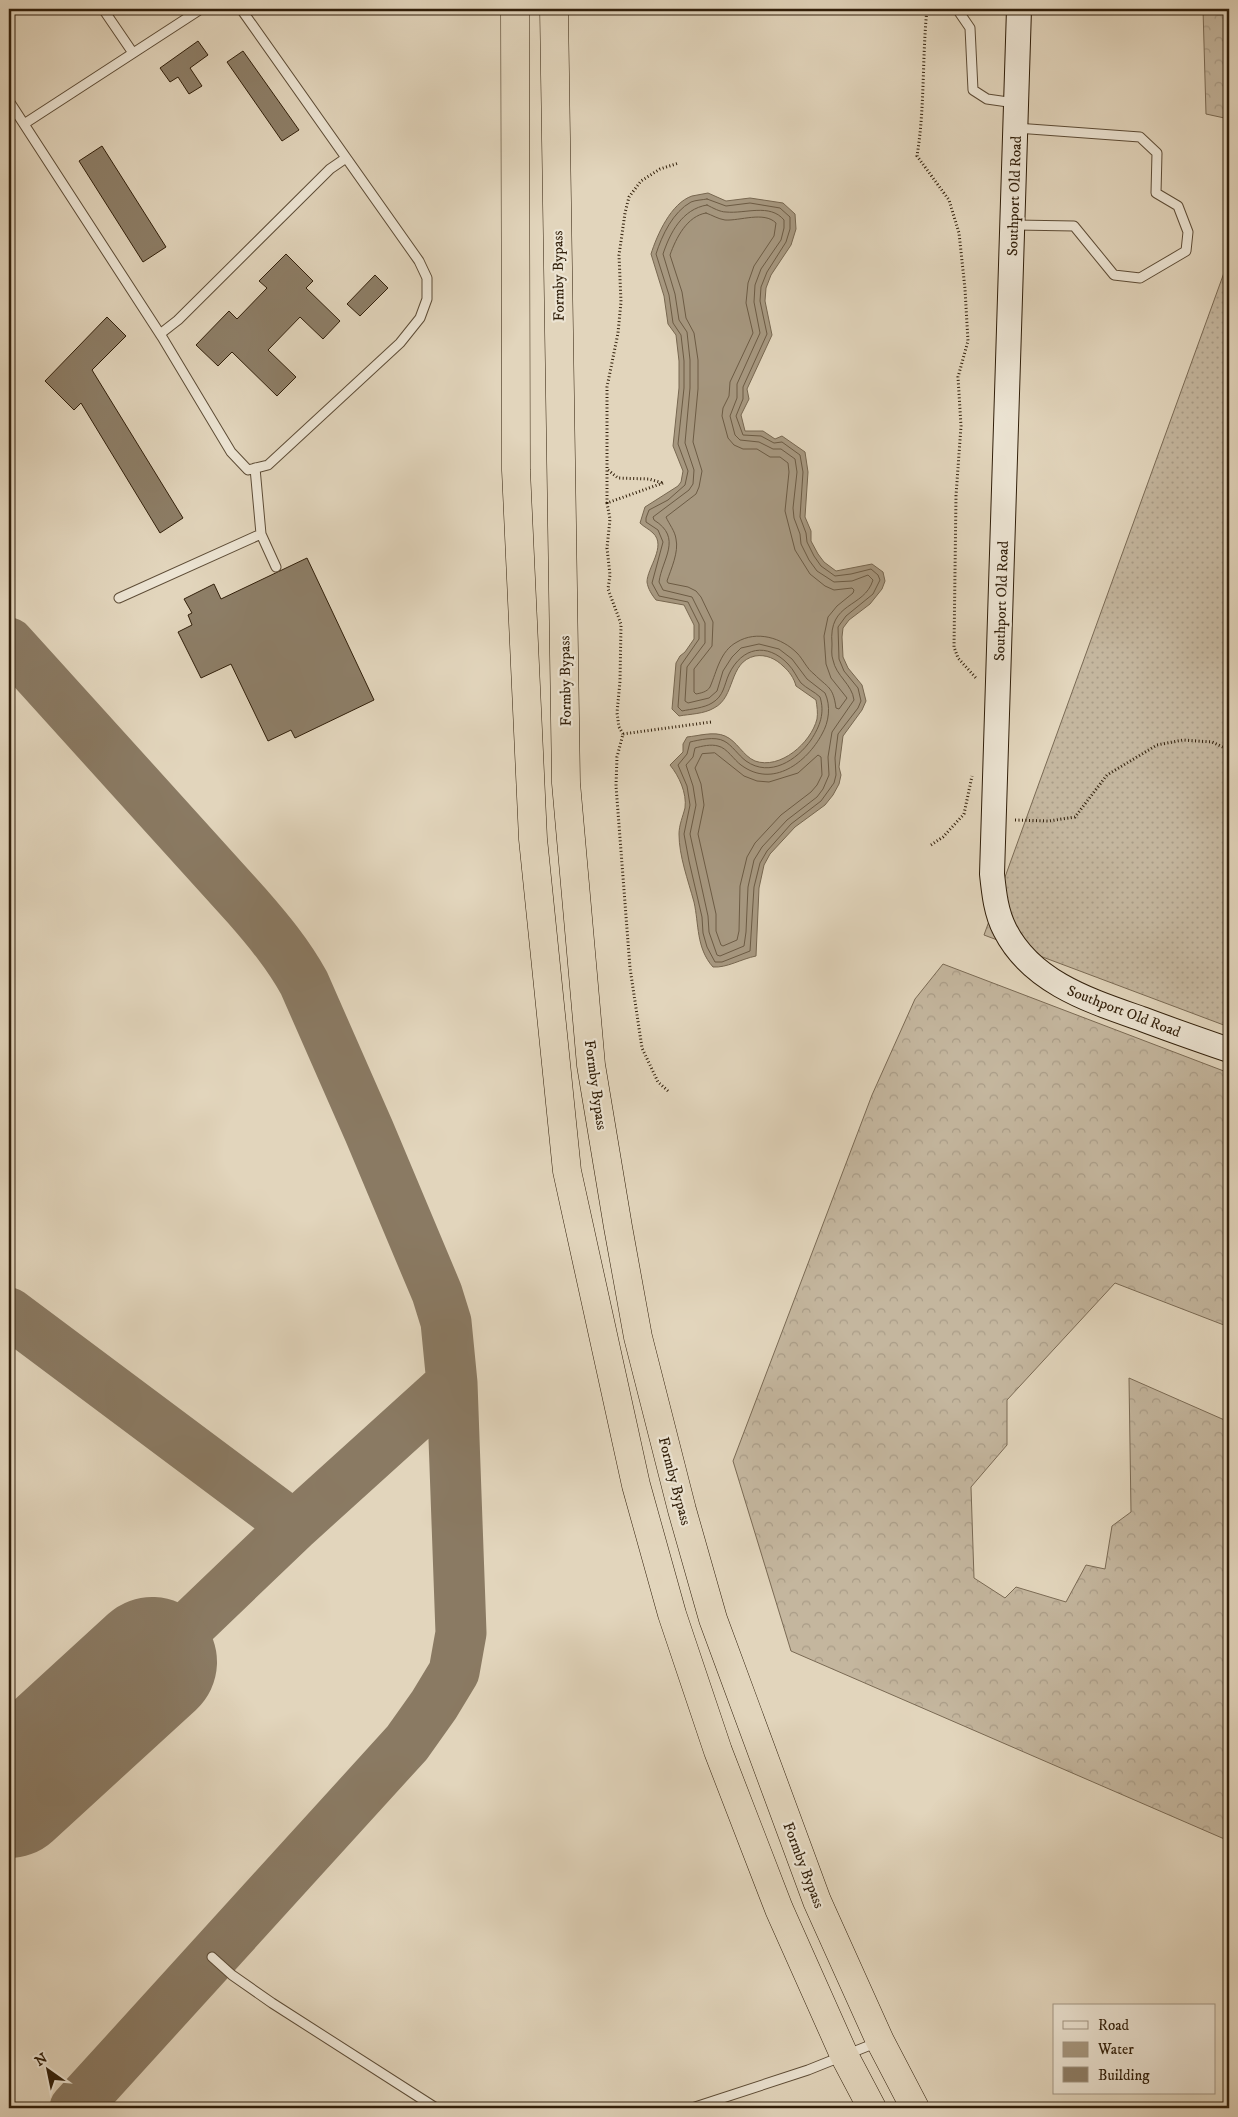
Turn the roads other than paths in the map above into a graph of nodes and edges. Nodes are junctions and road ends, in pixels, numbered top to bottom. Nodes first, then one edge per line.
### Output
1 (103, 9) edge
2 (201, 9) edge
3 (241, 9) edge
4 (515, 9) edge
5 (554, 9) edge
6 (957, 9) edge
7 (1019, 9) edge
8 (133, 53) junction
9 (9, 101) edge
10 (1016, 103) junction
11 (24, 124) junction
12 (1016, 128) junction
13 (346, 158) junction
14 (1013, 225) junction
15 (160, 334) junction
16 (255, 468) junction
17 (261, 534) junction
18 (276, 567) dead end
19 (119, 598) dead end
20 (1229, 1050) edge
21 (212, 1957) dead end
22 (880, 2041) junction
23 (844, 2055) junction
24 (436, 2108) edge
25 (692, 2108) edge
26 (872, 2108) edge
27 (915, 2108) edge

1 - 8 lane
2 - 8 lane
3 - 13 lane
4 - 23 highway
5 - 22 highway, Formby Bypass
6 - 10 lane
7 - 10 street, Southport Old Road
8 - 11 lane
9 - 11 lane
10 - 12 street, Southport Old Road
11 - 15 lane
12 - 14 street, Southport Old Road
12 - 14 lane
13 - 15 lane
13 - 16 lane
14 - 20 street, Southport Old Road
15 - 16 lane
16 - 17 lane
17 - 18 lane
17 - 19 lane
21 - 24 lane
22 - 23 lane
22 - 27 highway, Formby Bypass
23 - 25 lane
23 - 26 highway

